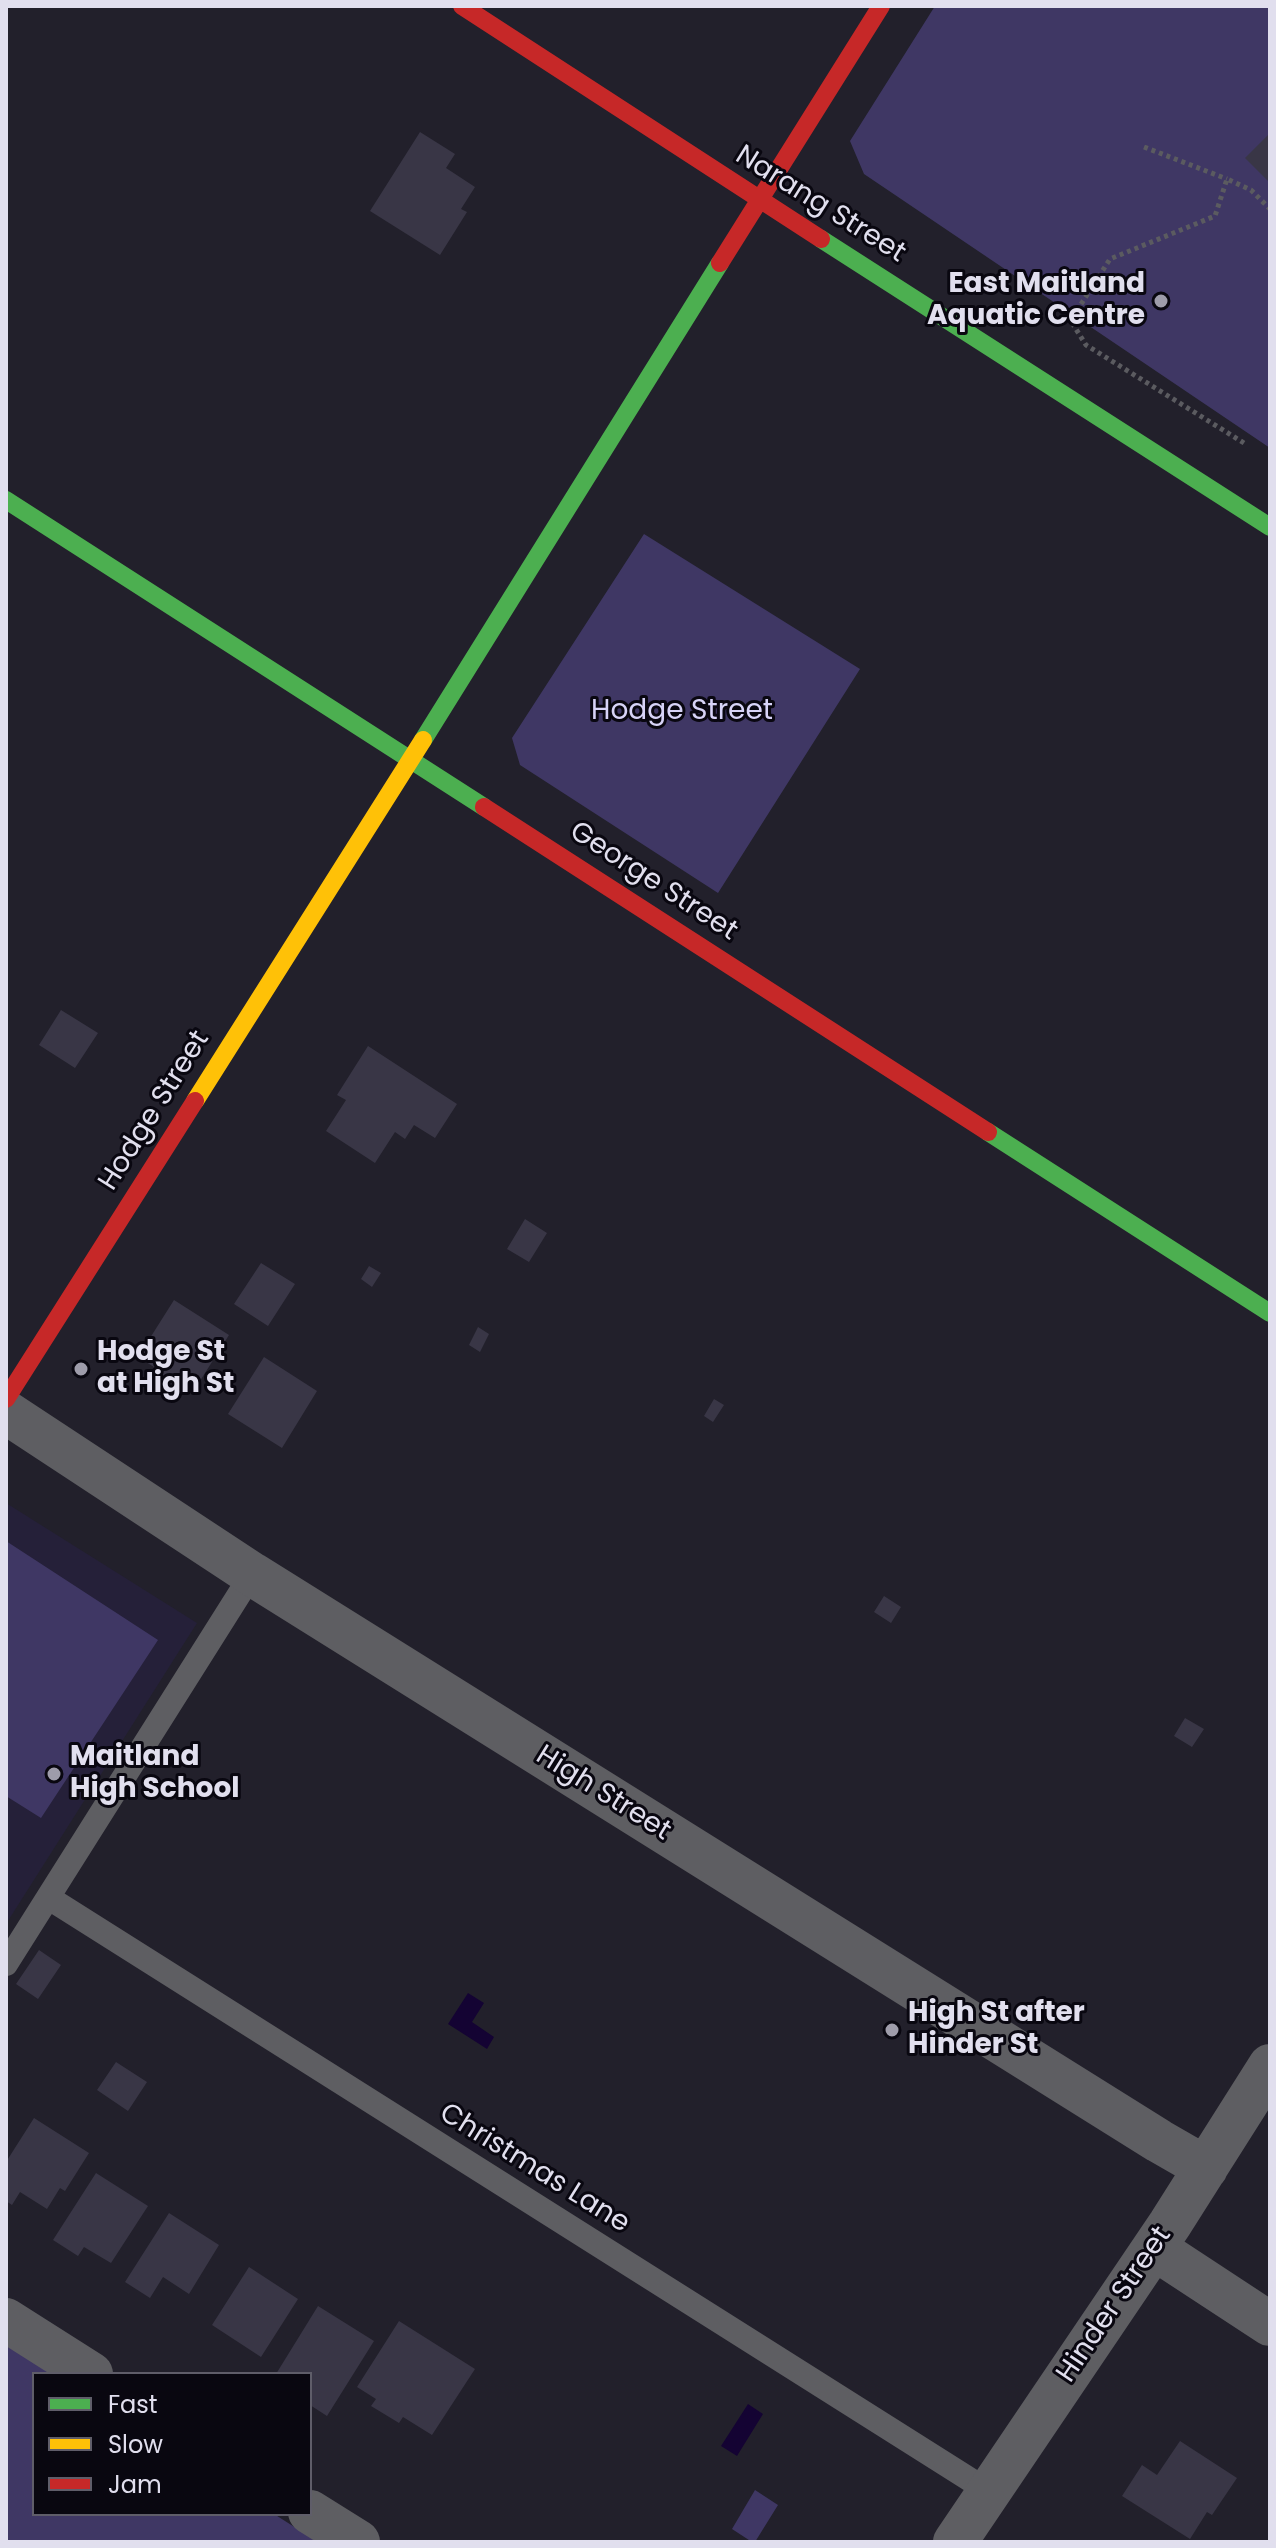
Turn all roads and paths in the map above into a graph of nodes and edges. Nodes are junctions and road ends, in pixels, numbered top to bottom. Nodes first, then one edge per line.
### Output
1 (462, 6) edge
2 (881, 6) edge
3 (1144, 147) dead end
4 (1227, 179) junction
5 (759, 201) junction
6 (1270, 209) edge
7 (1244, 443) dead end
8 (6, 500) edge
9 (1270, 527) edge
10 (411, 759) junction
11 (1270, 1313) edge
12 (6, 1399) edge
13 (6, 1412) edge
14 (252, 1574) junction
15 (49, 1898) junction
16 (6, 1964) edge
17 (1270, 2066) edge
18 (1206, 2168) junction
19 (1154, 2248) junction
20 (6, 2320) edge
21 (1270, 2324) edge
22 (88, 2372) edge
23 (988, 2491) junction
24 (312, 2513) edge
25 (358, 2542) edge
26 (955, 2542) edge

1 - 5 street, Narang Street
2 - 5 street, Hodge Street
3 - 4 path
4 - 6 path
4 - 7 path
5 - 9 street, Narang Street
5 - 10 street, Hodge Street
8 - 10 street, George Street
10 - 11 street, George Street
10 - 12 street, Hodge Street
13 - 14 street, High Street
14 - 15 lane
14 - 18 street, High Street
15 - 16 lane
15 - 23 lane, Christmas Lane
17 - 18 street, Hinder Street
18 - 19 street, Hinder Street
19 - 21 street
19 - 23 street, Hinder Street
20 - 22 street
23 - 26 street, Hinder Street
24 - 25 street

